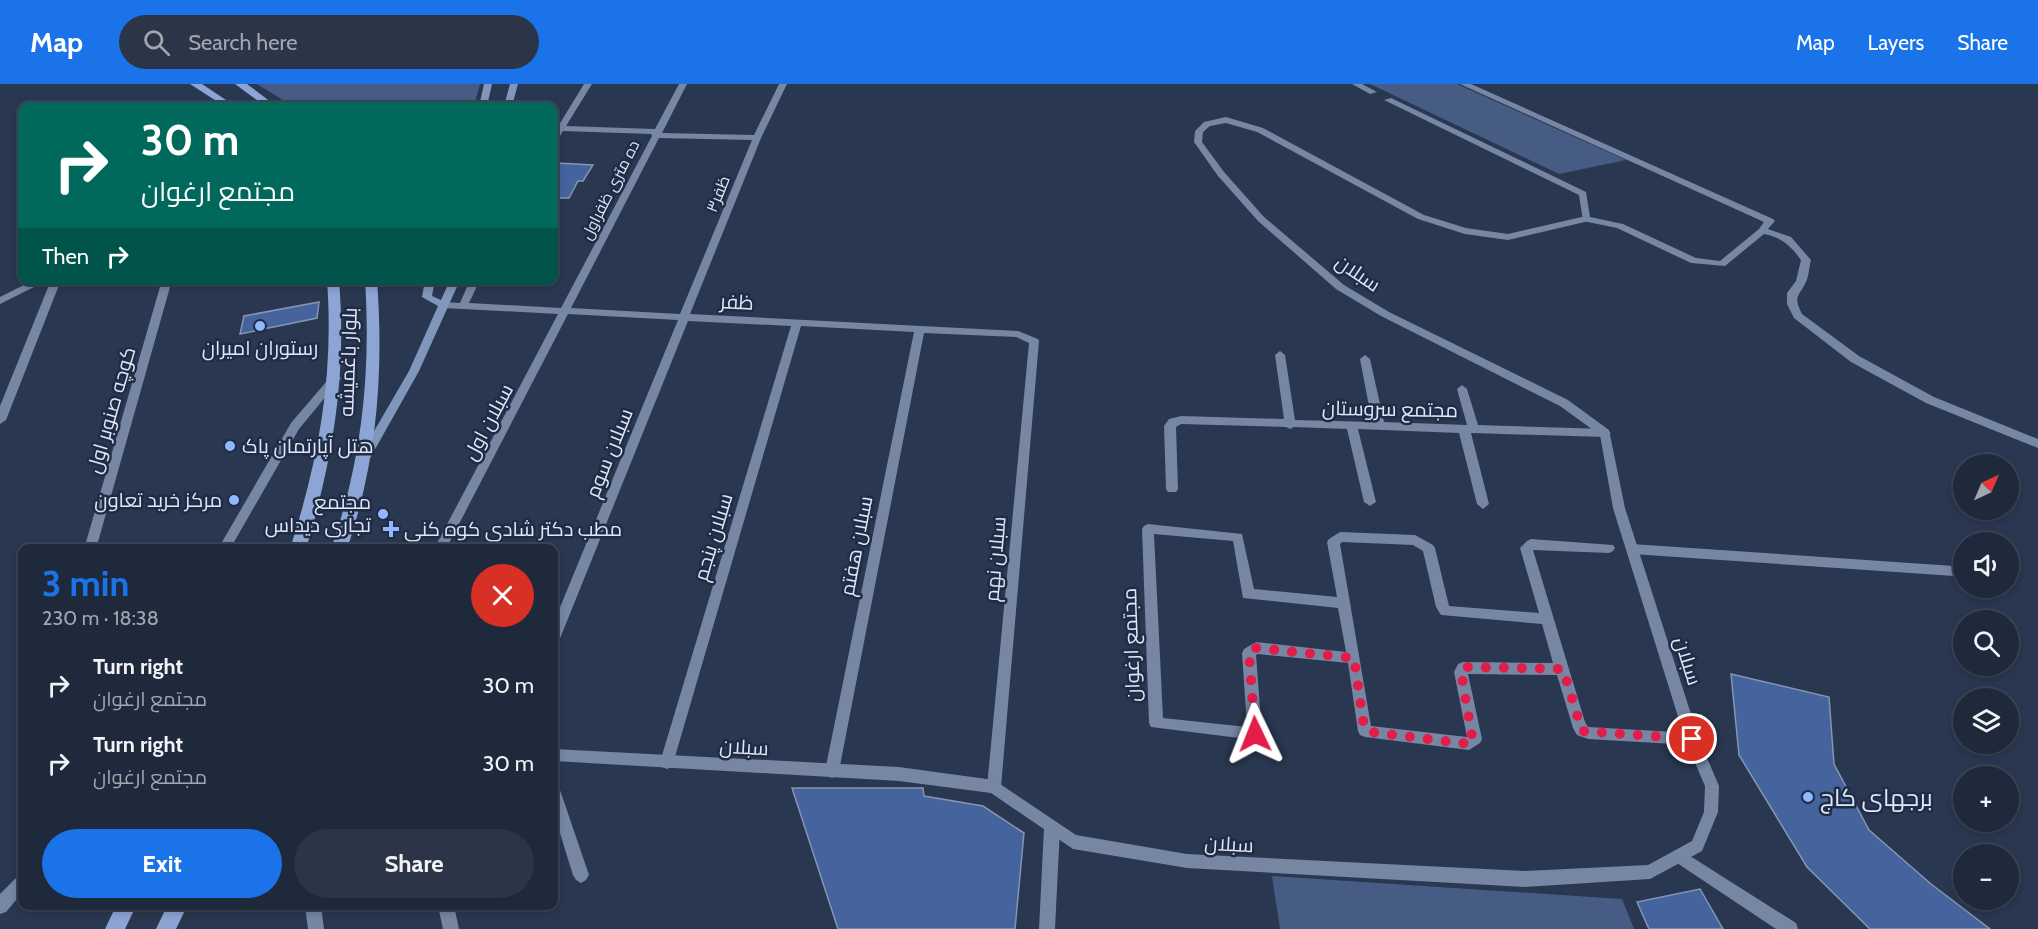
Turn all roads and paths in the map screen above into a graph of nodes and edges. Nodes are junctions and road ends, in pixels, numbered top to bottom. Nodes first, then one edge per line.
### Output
1 (195, 84) edge
2 (240, 84) edge
3 (488, 84) edge
4 (514, 84) edge
5 (588, 84) edge
6 (683, 84) edge
7 (783, 84) edge
8 (1356, 84) edge
9 (1464, 84) edge
10 (1373, 92) dead end
11 (1388, 100) dead end
12 (224, 102) edge
13 (266, 102) edge
14 (484, 102) edge
15 (509, 102) edge
16 (561, 128) junction
17 (558, 133) edge
18 (656, 133) junction
19 (757, 138) junction
20 (1586, 219) junction
21 (1762, 231) junction
22 (33, 285) edge
23 (54, 285) edge
24 (166, 285) edge
25 (334, 285) edge
26 (371, 285) edge
27 (429, 285) edge
28 (453, 285) edge
29 (473, 285) edge
30 (0, 301) edge
31 (444, 305) junction
32 (463, 306) junction
33 (566, 311) junction
34 (686, 317) junction
35 (797, 322) junction
36 (920, 329) junction
37 (1028, 336) joint
38 (1280, 355) dead end
39 (1365, 359) dead end
40 (337, 377) junction
41 (1462, 389) dead end
42 (0, 420) edge
43 (1290, 425) junction
44 (1352, 426) junction
45 (1379, 427) junction
46 (1469, 429) junction
47 (1605, 433) junction
48 (2038, 444) edge
49 (365, 458) junction
50 (1172, 489) dead end
51 (1370, 502) dead end
52 (1483, 504) dead end
53 (91, 544) edge
54 (227, 544) edge
55 (300, 544) edge
56 (340, 544) edge
57 (443, 544) edge
58 (1609, 548) dead end
59 (1632, 549) junction
60 (1953, 571) edge
61 (1344, 603) junction
62 (1548, 619) junction
63 (558, 627) edge
64 (1354, 658) junction
65 (1563, 669) junction
66 (1692, 739) junction
67 (558, 755) edge
68 (667, 762) junction
69 (831, 771) junction
70 (994, 787) junction
71 (558, 805) edge
72 (1052, 828) junction
73 (1679, 856) junction
74 (581, 875) dead end
75 (18, 886) edge
76 (0, 906) edge
77 (124, 910) edge
78 (175, 910) edge
79 (314, 910) edge
80 (447, 910) edge
81 (114, 927) edge
82 (166, 929) edge
83 (316, 929) edge
84 (451, 929) edge
85 (1047, 929) edge
86 (1790, 929) edge

1 - 12 main road
2 - 13 main road
3 - 14 main road
4 - 15 main road
5 - 16 street
6 - 18 street, ده متری ظفراول
7 - 19 street, ظفر۳
8 - 10 street
9 - 21 street
11 - 20 street
16 - 17 street
16 - 18 street
18 - 19 street
18 - 33 street, ده متری ظفراول
19 - 34 street, ظفر۳
20 - 21 street
20 - 47 street, سبلان
21 - 48 street
22 - 30 street
23 - 42 street
24 - 53 street, کوچه صنوبر اول
25 - 40 main road, بلوار باغمیشه
26 - 49 main road, بلوار باغمیشه
27 - 31 main road
28 - 31 main road
29 - 32 street
31 - 32 street, ظفر
31 - 49 main road
32 - 33 street, ظفر
33 - 34 street, ظفر
33 - 57 street, سبلان اول
34 - 35 street, ظفر
34 - 63 street, سبلان سوم
35 - 36 street, ظفر
35 - 68 street, سبلان پنجم
36 - 37 street, ظفر
36 - 69 street, سبلان هفتم
37 - 70 street, سبلان نهم
38 - 43 street
39 - 45 street
40 - 54 street
40 - 55 main road, بلوار باغمیشه
41 - 46 street
43 - 44 street, مجتمع سروستان
43 - 50 street, مجتمع سروستان
44 - 45 street, مجتمع سروستان
44 - 51 street
45 - 46 street, مجتمع سروستان
46 - 47 street, مجتمع سروستان
46 - 52 street
47 - 59 street, سبلان
49 - 56 main road, بلوار باغمیشه
58 - 62 street
59 - 60 street
59 - 66 street, سبلان
61 - 62 street
61 - 64 street
61 - 64 street, مجتمع ارغوان
62 - 65 street
64 - 65 street
65 - 66 street
66 - 73 street, سبلان
67 - 68 street, سبلان
68 - 69 street, سبلان
69 - 70 street, سبلان
70 - 72 street, سبلان
71 - 74 street
72 - 73 street, سبلان
72 - 85 street
73 - 86 street
75 - 76 street
77 - 81 main road
78 - 82 main road
79 - 83 street
80 - 84 street

